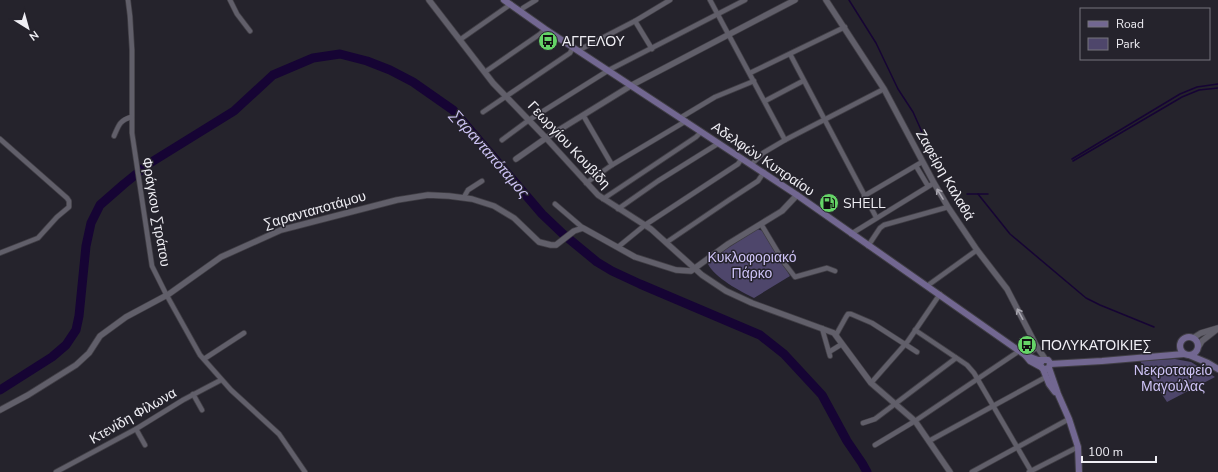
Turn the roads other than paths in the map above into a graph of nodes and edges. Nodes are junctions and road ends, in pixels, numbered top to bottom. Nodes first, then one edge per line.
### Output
1 (128, 0) edge
2 (230, 0) edge
3 (429, 0) edge
4 (504, 0) edge
5 (536, 0) edge
6 (670, 0) edge
7 (710, 0) edge
8 (745, 0) edge
9 (795, 0) edge
10 (826, 0) edge
11 (511, 4) junction
12 (521, 11) junction
13 (717, 15) junction
14 (635, 21) junction
15 (845, 27) junction
16 (545, 29) junction
17 (250, 31) dead end
18 (729, 35) junction
19 (461, 39) junction
20 (573, 47) junction
21 (652, 49) junction
22 (580, 50) junction
23 (790, 54) junction
24 (609, 70) junction
25 (485, 72) junction
26 (750, 73) junction
27 (754, 81) junction
28 (803, 81) junction
29 (632, 85) junction
30 (884, 88) junction
31 (506, 96) junction
32 (765, 101) junction
33 (483, 112) dead end
34 (583, 115) junction
35 (131, 117) junction
36 (683, 119) junction
37 (529, 120) junction
38 (824, 120) junction
39 (701, 132) junction
40 (114, 136) dead end
41 (546, 138) junction
42 (0, 139) edge
43 (502, 140) dead end
44 (785, 140) junction
45 (719, 143) junction
46 (742, 158) junction
47 (516, 160) dead end
48 (922, 162) junction
49 (751, 164) junction
50 (612, 165) junction
51 (916, 166) junction
52 (764, 172) junction
53 (482, 181) dead end
54 (586, 183) junction
55 (934, 183) junction
56 (928, 186) junction
57 (797, 195) junction
58 (864, 196) junction
59 (464, 197) junction
60 (604, 199) junction
61 (555, 204) dead end
62 (948, 207) junction
63 (618, 209) junction
64 (876, 217) junction
65 (762, 224) junction
66 (645, 225) junction
67 (583, 228) junction
68 (851, 234) junction
69 (667, 242) junction
70 (868, 246) junction
71 (618, 247) junction
72 (977, 250) junction
73 (0, 253) edge
74 (695, 268) junction
75 (835, 271) dead end
76 (927, 286) junction
77 (166, 294) junction
78 (940, 294) junction
79 (822, 328) junction
80 (1218, 329) edge
81 (915, 330) junction
82 (244, 333) dead end
83 (836, 335) junction
84 (1194, 338) junction
85 (842, 344) junction
86 (905, 344) junction
87 (1180, 345) junction
88 (1037, 347) junction
89 (1198, 347) junction
90 (1019, 351) junction
91 (918, 352) dead end
92 (1187, 354) junction
93 (1025, 355) junction
94 (1160, 356) junction
95 (956, 358) junction
96 (204, 359) junction
97 (1208, 363) junction
98 (1045, 365) junction
99 (1218, 369) edge
100 (1046, 377) junction
101 (978, 379) junction
102 (222, 380) junction
103 (871, 383) junction
104 (193, 394) junction
105 (1058, 394) junction
106 (896, 404) junction
107 (993, 405) junction
108 (0, 410) edge
109 (202, 410) dead end
110 (1069, 419) junction
111 (915, 421) junction
112 (863, 423) dead end
113 (136, 429) junction
114 (929, 441) junction
115 (145, 445) dead end
116 (875, 445) dead end
117 (1078, 446) junction
118 (1017, 447) junction
119 (56, 472) edge
120 (305, 472) edge
121 (950, 472) edge
122 (972, 472) edge
123 (1030, 472) edge
124 (1079, 472) edge

1 - 35 street, Φράγκου Στράτου
2 - 17 street
3 - 19 street, Γεωργίου Κουβίδη
4 - 11 main road, Αδελφών Κυπραίου
5 - 12 street
6 - 14 street
7 - 13 street
8 - 13 street
9 - 18 street
10 - 15 street, Ζαφείρη Καλαθά
11 - 12 main road, Αδελφών Κυπραίου
11 - 19 street
12 - 16 main road, Αδελφών Κυπραίου
13 - 18 street
13 - 21 street
14 - 21 street
14 - 22 street
15 - 23 street
15 - 30 street, Ζαφείρη Καλαθά
16 - 20 main road, Αδελφών Κυπραίου
16 - 25 street
18 - 26 street
18 - 29 street
19 - 25 street, Γεωργίου Κουβίδη
20 - 22 main road, Αδελφών Κυπραίου
20 - 31 street
21 - 24 street
22 - 24 main road, Αδελφών Κυπραίου
23 - 26 street
23 - 28 street
24 - 29 main road, Αδελφών Κυπραίου
24 - 37 street
25 - 31 street, Γεωργίου Κουβίδη
26 - 27 street
27 - 32 street
27 - 36 street
28 - 32 street
28 - 38 street
29 - 34 street
29 - 36 main road, Αδελφών Κυπραίου
30 - 38 street
30 - 48 street, Ζαφείρη Καλαθά
31 - 33 street
31 - 37 street, Γεωργίου Κουβίδη
32 - 44 street
34 - 41 street
34 - 50 street
35 - 40 street
35 - 77 street, Φράγκου Στράτου
36 - 39 main road, Αδελφών Κυπραίου
36 - 50 street
37 - 41 street, Γεωργίου Κουβίδη
37 - 43 street
38 - 44 street
38 - 58 street
39 - 45 main road, Αδελφών Κυπραίου
39 - 60 street
41 - 47 street
41 - 54 street, Γεωργίου Κουβίδη
42 - 73 street
44 - 49 street
45 - 46 main road, Αδελφών Κυπραίου
45 - 63 street
46 - 49 main road, Αδελφών Κυπραίου
46 - 66 street
48 - 51 street
48 - 55 street, Ζαφείρη Καλαθά
49 - 52 main road, Αδελφών Κυπραίου
50 - 54 street
51 - 56 street
51 - 58 street
52 - 57 main road, Αδελφών Κυπραίου
52 - 69 street
53 - 59 street
54 - 60 street, Γεωργίου Κουβίδη
55 - 56 street
62 -> 55 street, Ζαφείρη Καλαθά
56 - 64 street
57 - 65 street
57 - 68 main road, Αδελφών Κυπραίου
58 - 64 street
59 - 67 street, Σαρανταποτάμου
59 - 77 street, Σαρανταποτάμου
60 - 63 street, Γεωργίου Κουβίδη
61 - 67 street
62 - 70 street
62 - 72 street, Ζαφείρη Καλαθά
63 - 66 street, Γεωργίου Κουβίδη
64 - 68 street
65 - 74 street
65 - 75 street
66 - 69 street, Γεωργίου Κουβίδη
66 - 71 street
67 - 71 street
68 - 70 main road, Αδελφών Κυπραίου
69 - 74 street, Γεωργίου Κουβίδη
70 - 76 main road, Αδελφών Κυπραίου
71 - 74 street
72 - 76 street
88 -> 72 street, Ζαφείρη Καλαθά
74 - 79 street, Γεωργίου Κουβίδη
76 - 78 main road, Αδελφών Κυπραίου
77 - 96 street, Φράγκου Στράτου
77 - 108 street, Σαρανταποτάμου
78 - 81 street
78 - 90 main road, Αδελφών Κυπραίου
79 - 83 street, Γεωργίου Κουβίδη
79 - 85 street
80 - 84 street
80 - 89 street
81 - 86 street
81 - 95 street
82 - 96 street
83 - 85 street, Γεωργίου Κουβίδη
83 - 86 street
84 - 87 main road
84 - 89 main road
85 - 103 street, Γεωργίου Κουβίδη
86 - 91 street
86 - 103 street
87 - 92 main road
87 - 94 main road
88 - 93 street
88 - 98 street, Ζαφείρη Καλαθά
89 - 92 main road
89 - 97 main road
90 - 93 main road, Αδελφών Κυπραίου
90 - 101 street
92 - 94 main road
92 - 97 main road
93 - 98 main road, Αδελφών Κυπραίου
94 - 98 main road
95 - 101 street
95 - 106 street
96 - 102 street, Φράγκου Στράτου
97 - 99 main road
98 - 100 main road
98 - 105 main road
100 - 105 main road
100 - 107 street
101 - 107 street
101 - 111 street
102 - 104 street, Κτενίδη Φίλωνα
102 - 120 street, Φράγκου Στράτου
103 - 106 street, Γεωργίου Κουβίδη
104 - 109 street
104 - 113 street, Κτενίδη Φίλωνα
105 - 110 main road
106 - 111 street, Γεωργίου Κουβίδη
106 - 112 street
107 - 114 street
107 - 118 street
110 - 117 main road
110 - 118 street
111 - 114 street, Γεωργίου Κουβίδη
111 - 116 street
113 - 115 street
113 - 119 street, Κτενίδη Φίλωνα
114 - 121 street, Γεωργίου Κουβίδη
117 - 123 street
117 - 124 main road
118 - 122 street
118 - 123 street

